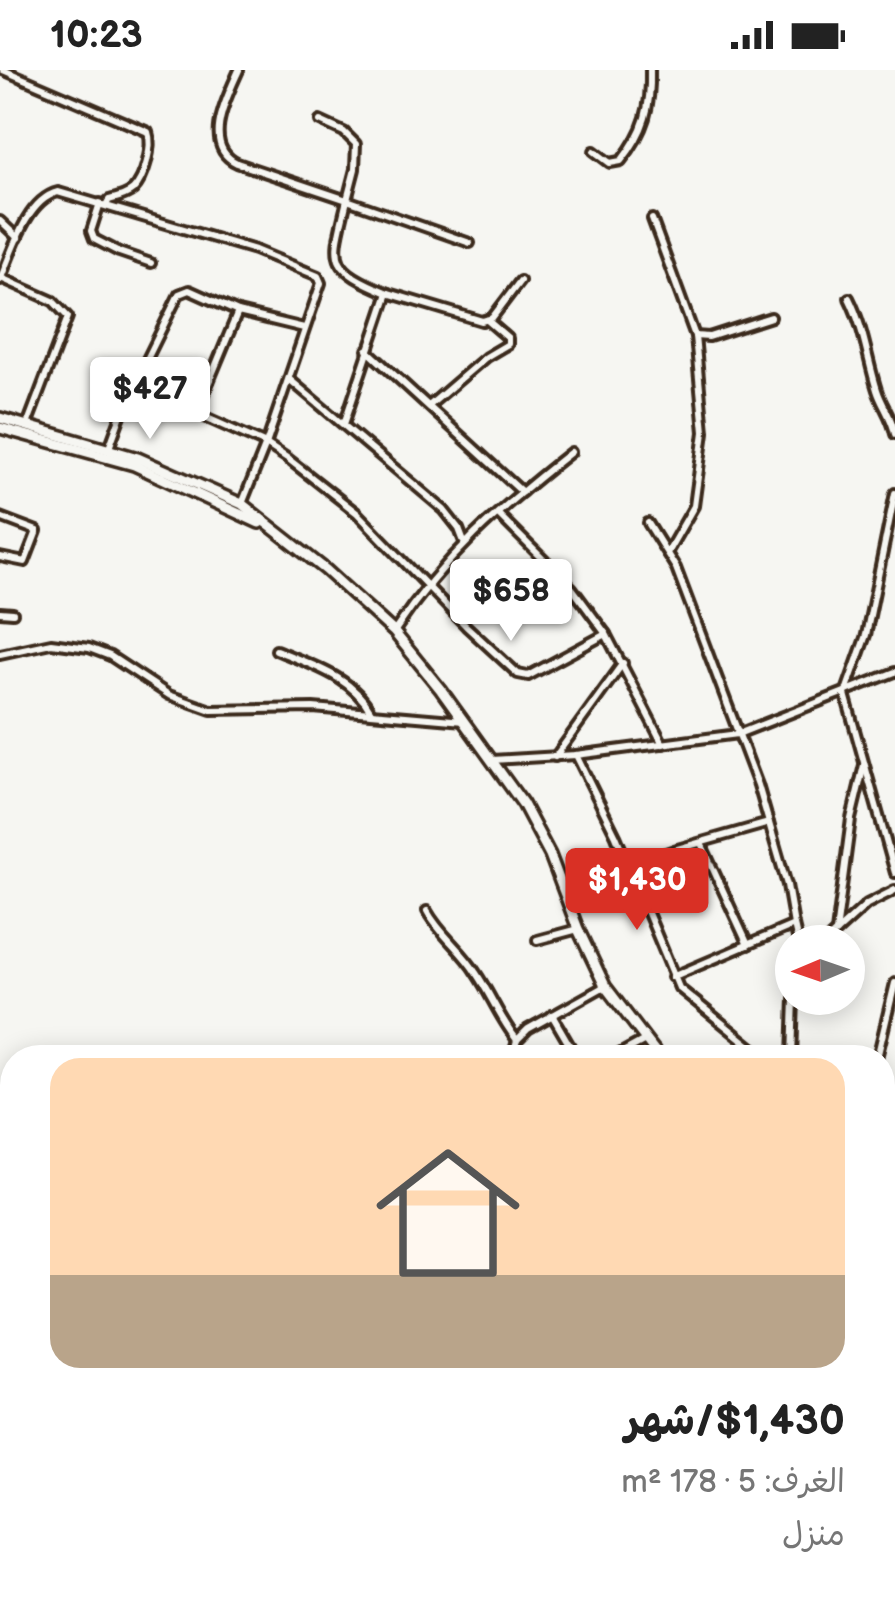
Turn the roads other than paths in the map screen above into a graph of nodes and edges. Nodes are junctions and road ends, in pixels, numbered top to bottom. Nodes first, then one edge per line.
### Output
1 (3, 70) edge
2 (239, 70) edge
3 (650, 70) edge
4 (320, 121) dead end
5 (594, 151) dead end
6 (347, 200) junction
7 (103, 204) junction
8 (652, 219) dead end
9 (0, 221) edge
10 (18, 238) junction
11 (470, 243) dead end
12 (151, 263) dead end
13 (0, 279) edge
14 (520, 281) dead end
15 (388, 292) junction
16 (850, 298) dead end
17 (238, 312) junction
18 (772, 317) dead end
19 (488, 320) junction
20 (304, 328) junction
21 (695, 336) junction
22 (366, 350) junction
23 (288, 378) junction
24 (135, 386) junction
25 (430, 405) junction
26 (196, 413) junction
27 (0, 418) edge
28 (344, 424) junction
29 (27, 425) junction
30 (0, 428) edge
31 (895, 434) edge
32 (266, 444) junction
33 (110, 448) junction
34 (571, 452) dead end
35 (522, 492) junction
36 (895, 493) edge
37 (239, 509) junction
38 (498, 514) junction
39 (0, 517) edge
40 (648, 523) dead end
41 (464, 542) junction
42 (667, 553) junction
43 (0, 557) edge
44 (426, 586) junction
45 (0, 612) edge
46 (13, 614) dead end
47 (394, 632) junction
48 (606, 634) junction
49 (276, 650) dead end
50 (0, 654) edge
51 (623, 663) junction
52 (895, 672) edge
53 (845, 694) junction
54 (372, 713) junction
55 (465, 721) junction
56 (738, 734) junction
57 (663, 744) junction
58 (576, 755) junction
59 (555, 757) junction
60 (492, 760) junction
61 (864, 764) junction
62 (769, 824) junction
63 (701, 843) junction
64 (629, 866) junction
65 (895, 874) edge
66 (895, 890) edge
67 (427, 911) dead end
68 (794, 925) edge
69 (837, 925) edge
70 (844, 925) edge
71 (578, 929) junction
72 (775, 934) edge
73 (537, 940) dead end
74 (748, 946) junction
75 (672, 977) junction
76 (895, 983) edge
77 (606, 986) junction
78 (552, 1015) junction
79 (793, 1015) edge
80 (517, 1040) junction
81 (645, 1040) junction
82 (516, 1045) edge
83 (570, 1045) edge
84 (636, 1045) edge
85 (649, 1045) edge
86 (748, 1045) edge
87 (792, 1045) edge
88 (880, 1045) edge

1 - 7 street
2 - 6 street
3 - 5 street
4 - 6 street
6 - 11 street
6 - 15 street
7 - 10 street
7 - 12 street
7 - 20 street
8 - 21 street
9 - 10 street
10 - 13 street
13 - 29 street
14 - 19 street
15 - 19 street
15 - 22 street
16 - 31 street
17 - 20 street
17 - 24 street
17 - 26 street
18 - 21 street
19 - 25 street
20 - 23 street
21 - 42 street
22 - 25 street
22 - 28 street
23 - 28 street
23 - 32 street
24 - 26 street
24 - 33 street
25 - 35 street
26 - 32 street
27 - 29 main road
28 - 41 street
29 - 33 main road
30 - 37 main road
32 - 37 street
32 - 44 street
33 - 37 main road
34 - 35 street
35 - 38 street
36 - 53 street
37 - 47 main road
38 - 41 street
38 - 48 street
39 - 43 street
40 - 42 street
41 - 44 street
42 - 56 street
44 - 47 street
44 - 48 street
45 - 46 street
47 - 55 main road
48 - 51 street
49 - 54 street
50 - 54 street
51 - 57 street
51 - 59 street
52 - 53 street
53 - 56 street
53 - 61 street
54 - 55 street
55 - 60 main road
56 - 57 street
56 - 62 street
57 - 58 street
58 - 59 street
58 - 64 street
59 - 60 street
60 - 71 main road
61 - 65 street
61 - 69 street
62 - 63 street
62 - 68 street
63 - 64 street
63 - 74 street
64 - 75 street
66 - 70 street
67 - 80 street
71 - 73 street
71 - 77 main road
72 - 74 street
74 - 75 street
75 - 86 street
76 - 88 street
77 - 78 street
77 - 81 main road
78 - 80 street
78 - 83 street
79 - 87 street
80 - 82 street
81 - 84 street
81 - 85 main road

